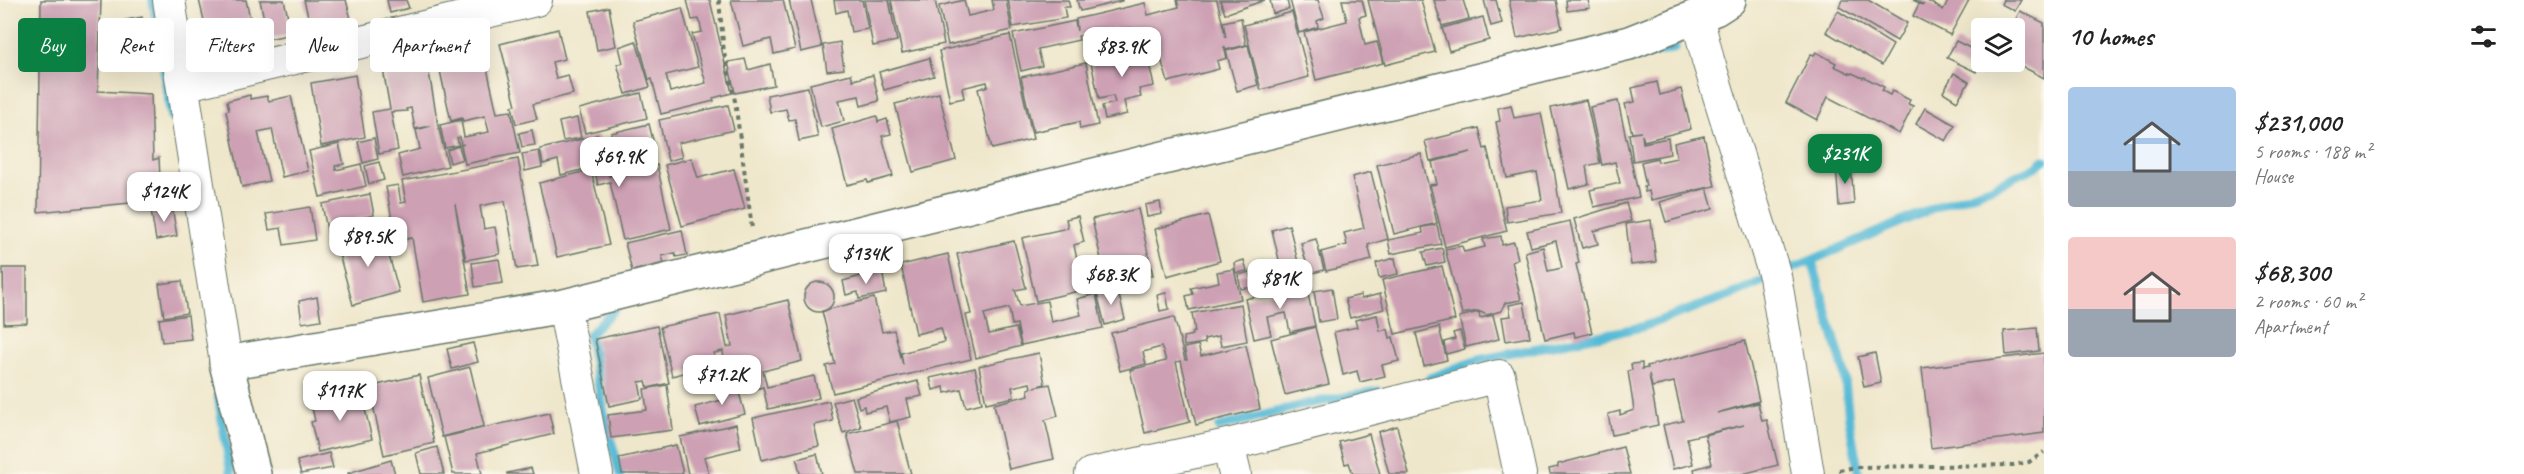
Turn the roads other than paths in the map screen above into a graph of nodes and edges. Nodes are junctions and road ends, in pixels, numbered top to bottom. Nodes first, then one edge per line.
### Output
1 (169, 0) edge
2 (536, 0) edge
3 (1729, 0) edge
4 (1697, 16) junction
5 (183, 85) junction
6 (564, 306) junction
7 (226, 363) junction
8 (1232, 459) edge
9 (1821, 472) edge
10 (254, 474) edge
11 (597, 474) edge
12 (1091, 474) edge
13 (1520, 474) edge

1 - 5 street
2 - 5 street
3 - 4 street
4 - 6 street
4 - 9 street
5 - 7 street
6 - 7 street
6 - 11 street
7 - 10 street
8 - 12 street
8 - 13 street

